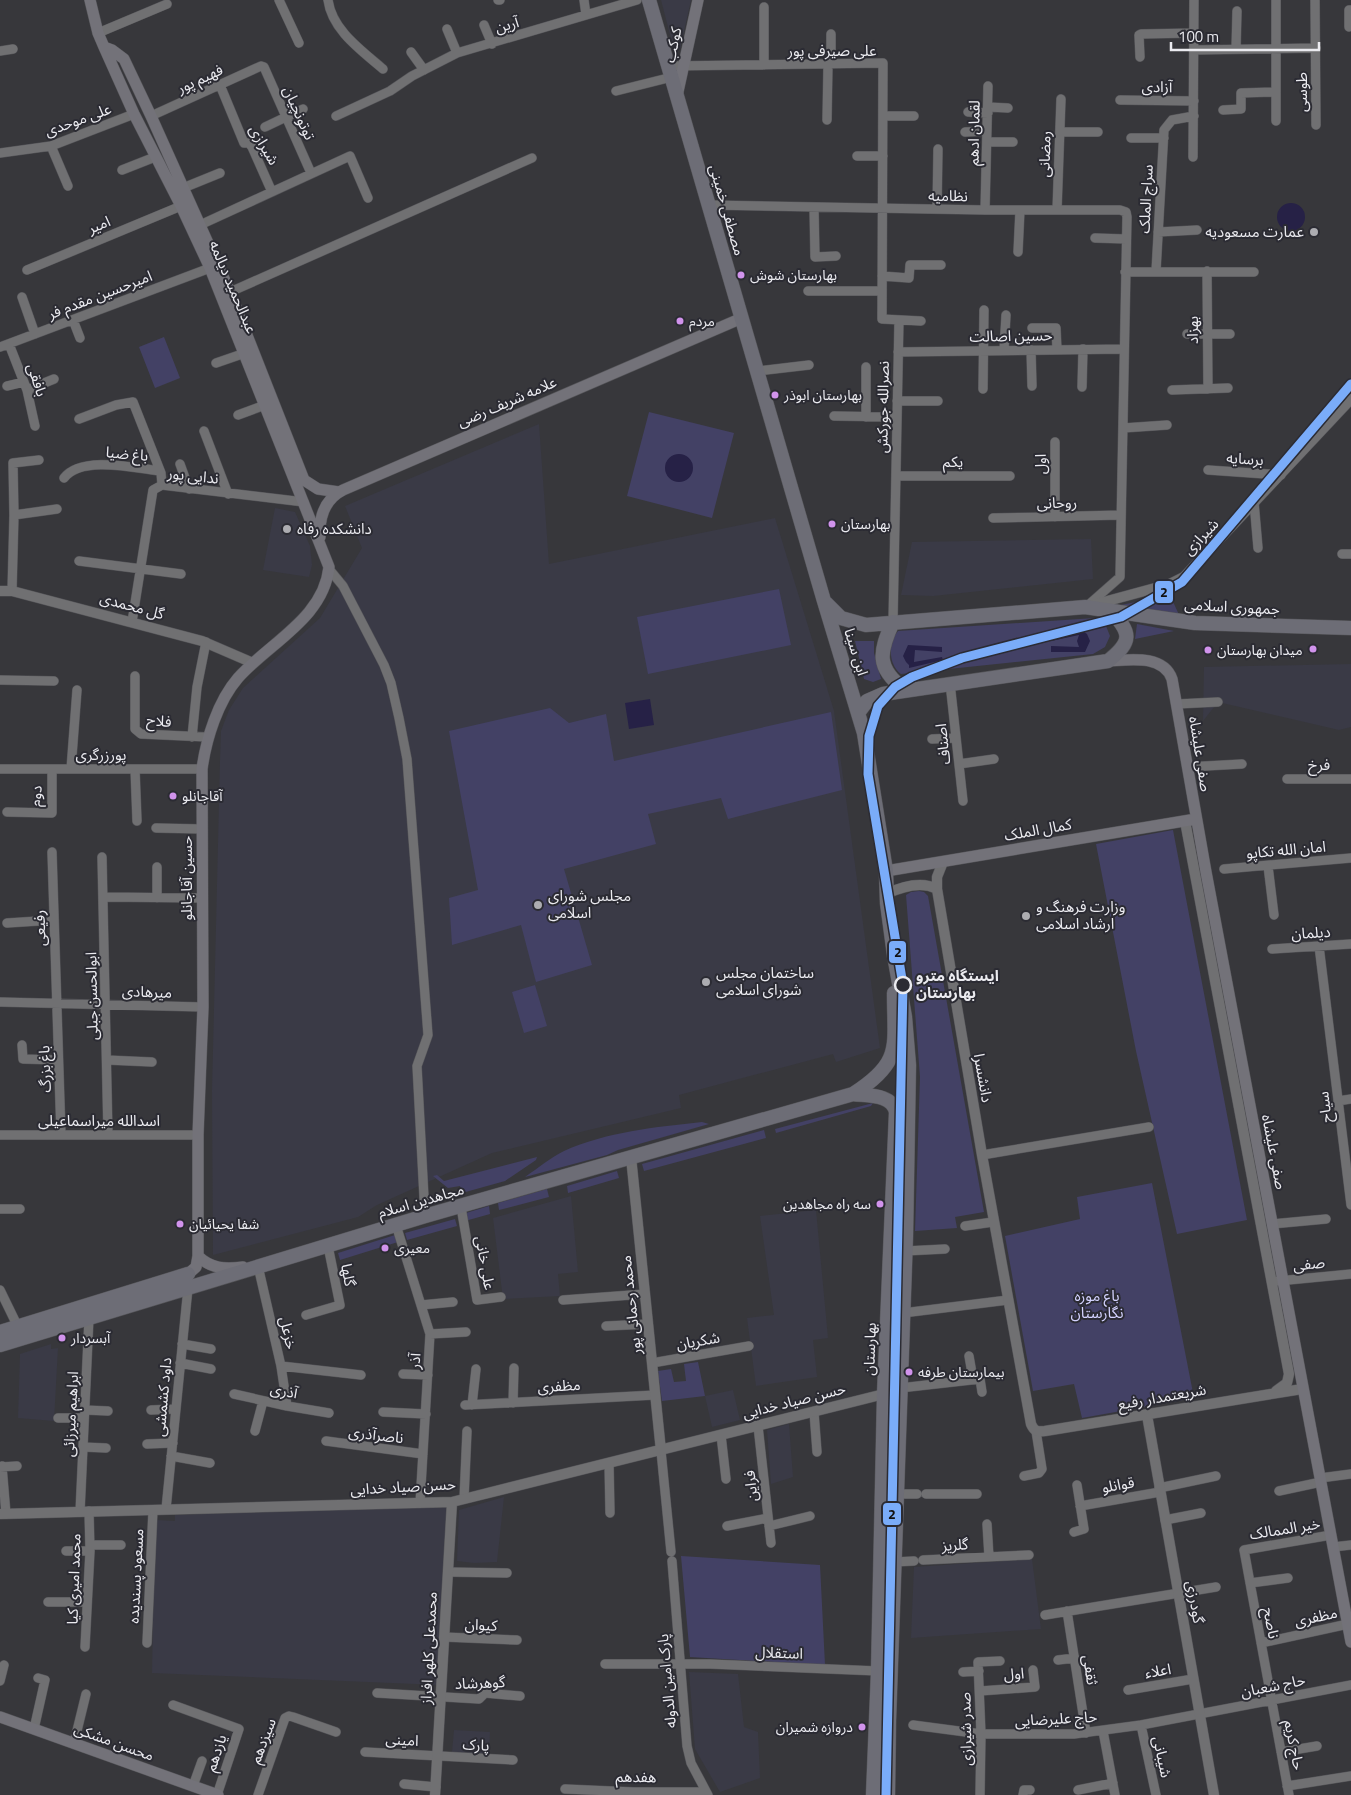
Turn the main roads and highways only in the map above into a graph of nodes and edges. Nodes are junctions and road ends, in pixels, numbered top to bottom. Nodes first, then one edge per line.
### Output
1 (90, 0) edge
2 (649, 0) edge
3 (698, 0) edge
4 (104, 47) junction
5 (677, 96) junction
6 (742, 318) junction
7 (313, 487) junction
8 (339, 492) junction
9 (304, 502) junction
10 (320, 545) junction
11 (824, 601) junction
12 (1111, 611) junction
13 (893, 622) junction
14 (1351, 628) edge
15 (1108, 661) junction
16 (904, 689) junction
17 (858, 713) junction
18 (1190, 820) junction
19 (886, 871) junction
20 (894, 955) junction
21 (853, 1094) junction
22 (198, 1256) junction
23 (258, 1266) junction
24 (188, 1281) junction
25 (0, 1332) edge
26 (0, 1345) edge
27 (1351, 1642) edge
28 (0, 1717) edge
29 (218, 1795) edge
30 (873, 1795) edge
31 (888, 1795) edge

1 - 4 main road, عبدالحمید دیالمه
2 - 5 main road, مصطفی خمینی
3 - 5 main road, کوکب
4 - 7 main road, عبدالحمید دیالمه
4 - 9 main road, عبدالحمید دیالمه
5 - 6 main road, مصطفی خمینی
6 - 8 main road, علامه شریف رضی
6 - 11 main road, مصطفی خمینی
7 - 8 main road
7 - 9 main road
8 - 10 main road, علامه شریف رضی
9 - 10 main road, عبدالحمید دیالمه
10 - 22 main road, حسین آقاجانلو
11 - 13 main road
11 - 17 main road, ابن سینا
12 - 13 main road
12 - 14 main road, جمهوری اسلامی
12 - 15 main road
13 - 16 main road
15 - 16 main road
15 - 18 main road, صفی علیشاه
16 - 17 main road
17 - 19 main road
18 - 19 main road, کمال الملک
18 - 27 main road, صفی علیشاه
19 - 20 main road
20 - 21 main road
20 - 31 main road
21 - 23 main road, مجاهدین اسلام
21 - 30 main road, بهارستان
22 - 23 main road
22 - 24 main road
23 - 24 main road, مجاهدین اسلام
24 - 25 main road, مجاهدین اسلام
24 - 26 main road, مجاهدین اسلام
28 - 29 main road, محسن مشکی

